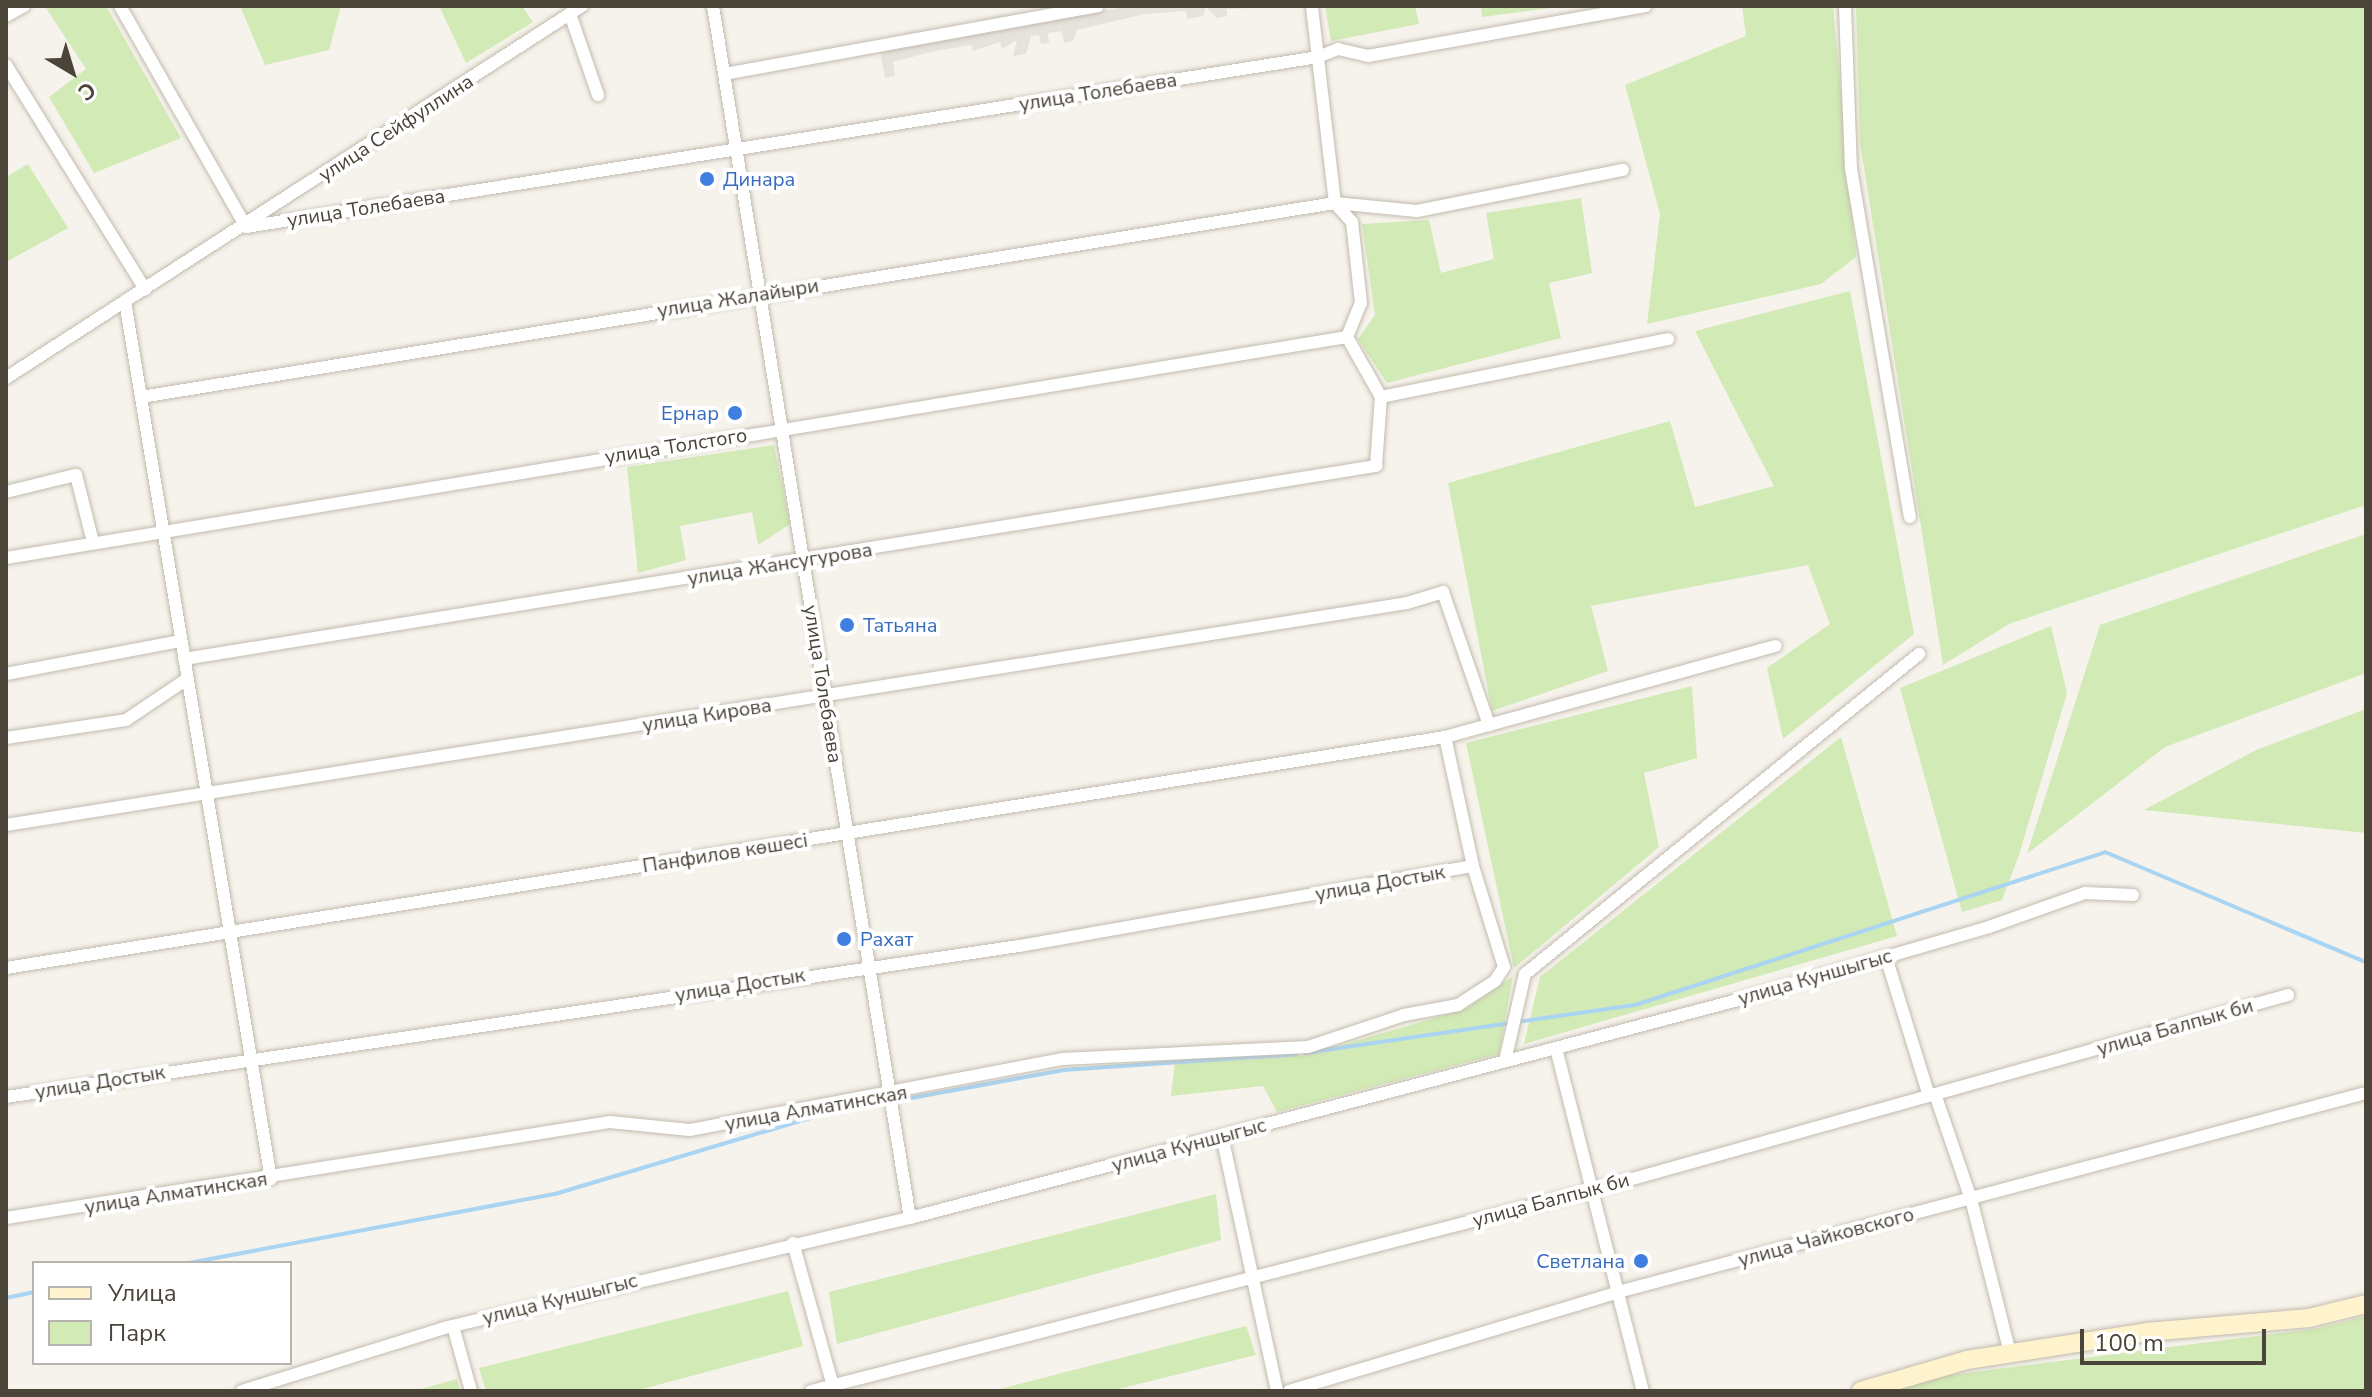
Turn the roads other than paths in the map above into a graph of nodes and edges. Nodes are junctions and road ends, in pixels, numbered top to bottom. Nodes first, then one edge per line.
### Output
1 (24, 6) edge
2 (120, 6) edge
3 (582, 6) edge
4 (713, 6) edge
5 (1098, 6) edge
6 (1312, 6) edge
7 (1646, 6) edge
8 (1845, 6) edge
9 (570, 14) junction
10 (6, 16) edge
11 (1318, 57) junction
12 (6, 65) edge
13 (724, 74) junction
14 (598, 95) dead end
15 (737, 149) junction
16 (1623, 170) dead end
17 (1335, 203) junction
18 (246, 227) junction
19 (145, 289) junction
20 (760, 295) junction
21 (125, 301) junction
22 (1347, 337) junction
23 (1668, 339) dead end
24 (6, 378) edge
25 (141, 397) junction
26 (1381, 397) junction
27 (782, 429) junction
28 (6, 492) edge
29 (1910, 517) dead end
30 (162, 530) junction
31 (93, 542) junction
32 (6, 558) edge
33 (803, 561) junction
34 (181, 641) junction
35 (1776, 646) dead end
36 (1919, 654) dead end
37 (184, 659) junction
38 (6, 674) edge
39 (187, 679) junction
40 (825, 696) junction
41 (1489, 725) junction
42 (1445, 737) junction
43 (6, 738) edge
44 (206, 794) junction
45 (6, 825) edge
46 (847, 833) junction
47 (1473, 866) junction
48 (2133, 895) dead end
49 (230, 934) junction
50 (1886, 957) junction
51 (870, 966) junction
52 (6, 968) edge
53 (2288, 995) dead end
54 (1556, 1048) junction
55 (251, 1059) junction
56 (1505, 1061) junction
57 (2366, 1093) edge
58 (890, 1095) junction
59 (1932, 1095) junction
60 (6, 1097) edge
61 (1222, 1136) junction
62 (271, 1179) junction
63 (1593, 1190) junction
64 (1971, 1199) junction
65 (6, 1218) edge
66 (910, 1218) junction
67 (793, 1243) junction
68 (1249, 1278) junction
69 (1618, 1292) junction
70 (2366, 1304) edge
71 (453, 1326) junction
72 (2010, 1353) junction
73 (834, 1388) edge
74 (242, 1391) edge
75 (471, 1391) edge
76 (811, 1391) edge
77 (1277, 1391) edge
78 (1289, 1391) edge
79 (1643, 1391) edge
80 (1861, 1391) edge

1 - 10 street
2 - 18 street
3 - 9 street, улица Сейфуллина
4 - 13 street, улица Толебаева
5 - 13 street
6 - 11 street
7 - 11 street, улица Толебаева
8 - 29 street
9 - 14 street
9 - 18 street, улица Сейфуллина
11 - 15 street, улица Толебаева
11 - 17 street
12 - 19 street
13 - 15 street, улица Толебаева
15 - 18 street, улица Толебаева
15 - 20 street, улица Толебаева
16 - 17 street, улица Жалайыри
17 - 20 street, улица Жалайыри
17 - 22 street
18 - 19 street, улица Сейфуллина
19 - 21 street, улица Сейфуллина
20 - 25 street, улица Жалайыри
20 - 27 street, улица Толебаева
21 - 24 street, улица Сейфуллина
21 - 25 street
22 - 26 street
22 - 27 street, улица Толстого
23 - 26 street
25 - 30 street
26 - 33 street, улица Жансугурова
27 - 30 street, улица Толстого
27 - 33 street, улица Толебаева
28 - 31 street
30 - 31 street, улица Толстого
30 - 34 street
31 - 32 street, улица Толстого
33 - 37 street, улица Жансугурова
33 - 40 street, улица Толебаева
34 - 37 street
34 - 38 street
35 - 41 street, Панфилов көшесі
36 - 56 street
37 - 39 street
39 - 43 street
39 - 44 street
40 - 41 street, улица Кирова
40 - 44 street, улица Кирова
40 - 46 street, улица Толебаева
41 - 42 street, Панфилов көшесі
42 - 46 street, Панфилов көшесі
42 - 47 street
44 - 45 street, улица Кирова
44 - 49 street
46 - 49 street, Панфилов көшесі
46 - 51 street, улица Толебаева
47 - 51 street, улица Достык
47 - 58 street, улица Алматинская
48 - 50 street, улица Куншыгыс
49 - 52 street, Панфилов көшесі
49 - 55 street
50 - 54 street, улица Куншыгыс
50 - 59 street
51 - 55 street, улица Достык
51 - 58 street, улица Толебаева
53 - 59 street, улица Балпык би
54 - 56 street, улица Куншыгыс
54 - 63 street
55 - 60 street, улица Достык
55 - 62 street
56 - 61 street, улица Куншыгыс
57 - 64 street, улица Чайковского
58 - 62 street, улица Алматинская
58 - 66 street, улица Толебаева
59 - 63 street, улица Балпык би
59 - 64 street
61 - 66 street, улица Куншыгыс
61 - 68 street
62 - 65 street, улица Алматинская
63 - 68 street, улица Балпык би
63 - 69 street
64 - 69 street, улица Чайковского
64 - 72 street
66 - 67 street, улица Куншыгыс
67 - 71 street, улица Куншыгыс
67 - 73 street
68 - 73 street, улица Балпык би
68 - 77 street
69 - 78 street, улица Чайковского
69 - 79 street
70 - 72 street
71 - 74 street, улица Куншыгыс
71 - 75 street
72 - 80 street
73 - 76 street, улица Балпык би

